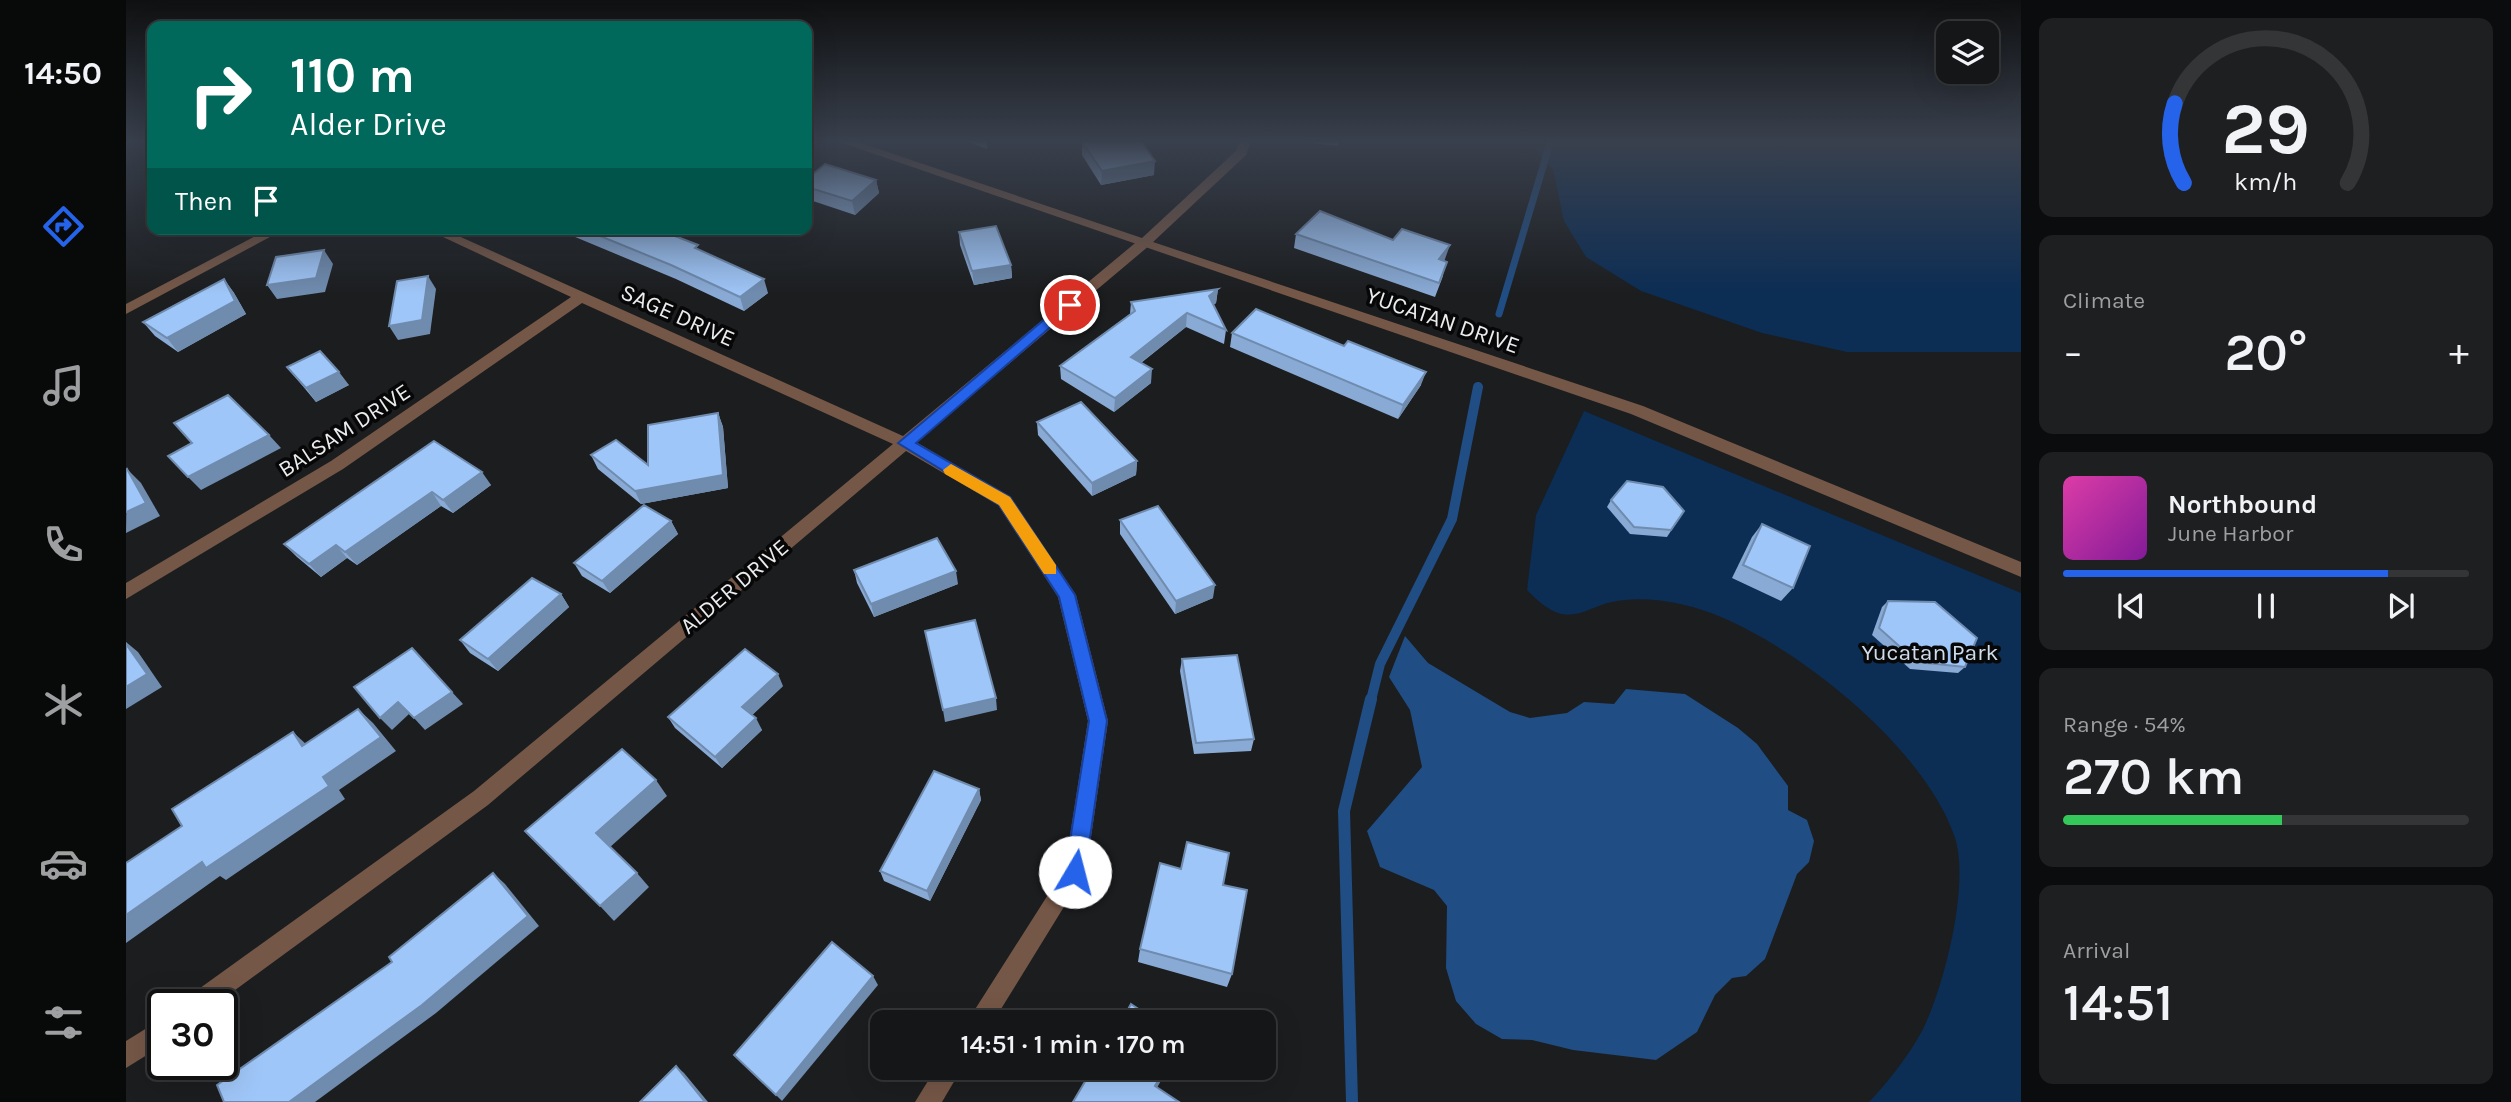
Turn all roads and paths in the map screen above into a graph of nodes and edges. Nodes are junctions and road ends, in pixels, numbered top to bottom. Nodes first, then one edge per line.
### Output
1 (994, 191) edge
2 (1200, 191) edge
3 (268, 235) edge
4 (445, 235) edge
5 (1145, 242) junction
6 (582, 297) junction
7 (126, 310) edge
8 (905, 443) junction
9 (2021, 570) edge
10 (126, 592) edge
11 (218, 989) edge
12 (987, 1010) edge
13 (147, 1041) edge
14 (126, 1056) edge
15 (942, 1080) edge
16 (928, 1102) edge

1 - 5 street, YUCATAN DRIVE
2 - 5 street, ALDER DRIVE
3 - 7 street
4 - 6 street, SAGE DRIVE
5 - 8 street, ALDER DRIVE
5 - 9 street, YUCATAN DRIVE
6 - 8 street, SAGE DRIVE
6 - 10 street, BALSAM DRIVE
8 - 11 street, ALDER DRIVE
8 - 12 street, SAGE DRIVE
13 - 14 street
15 - 16 street

